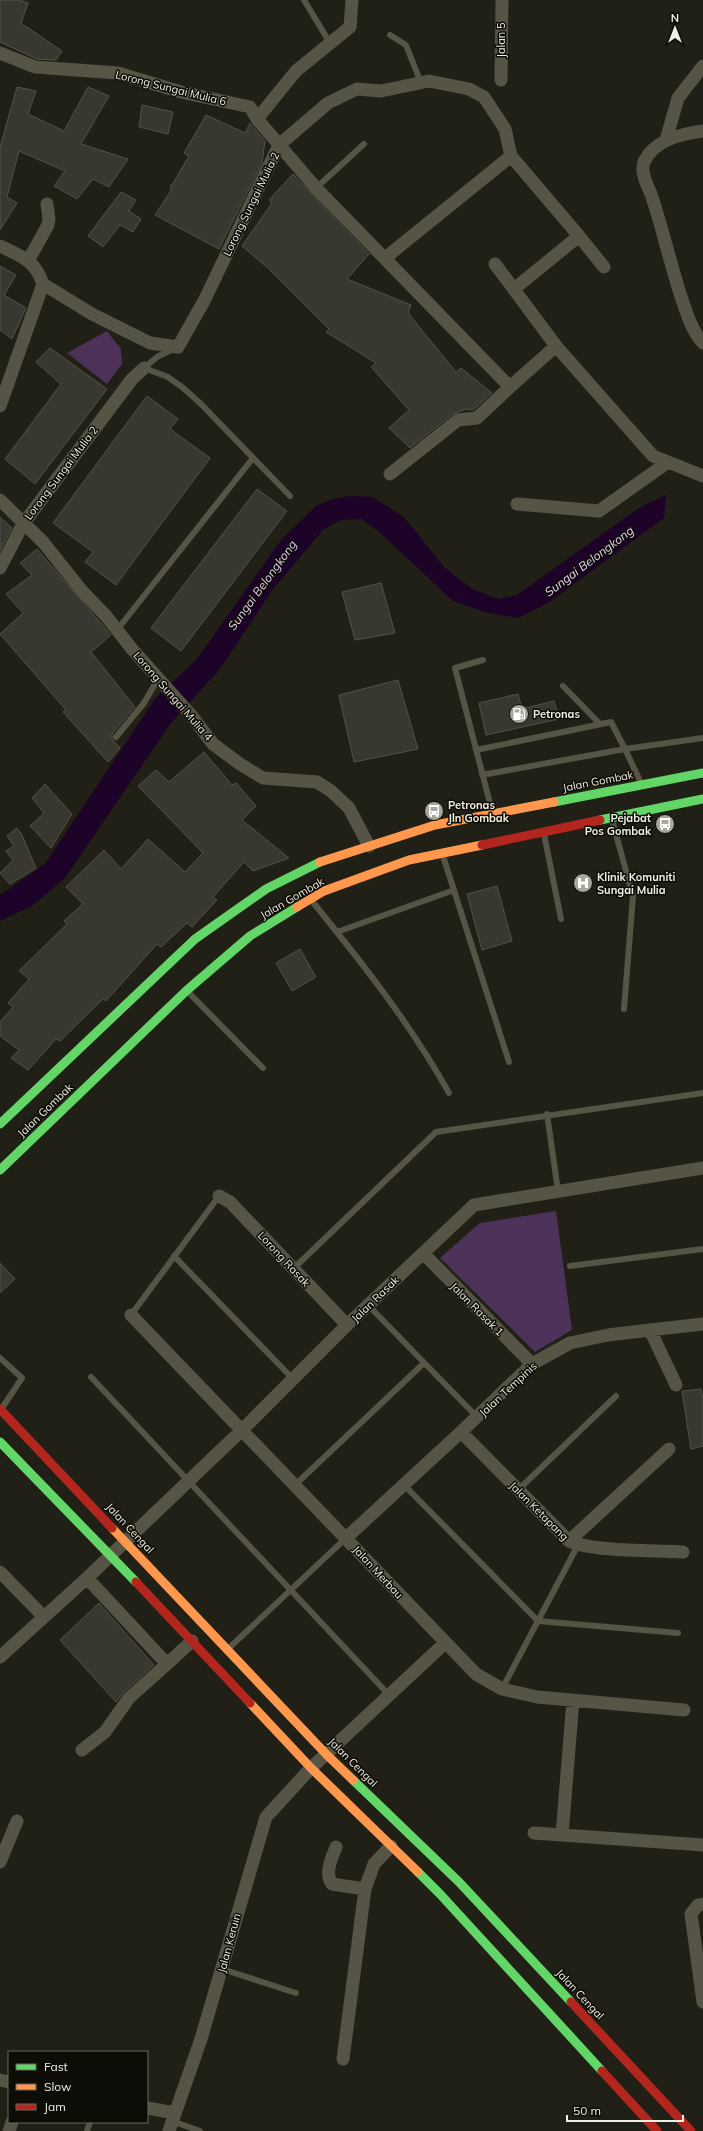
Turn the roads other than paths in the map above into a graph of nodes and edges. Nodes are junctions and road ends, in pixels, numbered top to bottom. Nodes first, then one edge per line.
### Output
1 (304, 0) edge
2 (352, 0) edge
3 (502, 0) edge
4 (390, 35) dead end
5 (331, 44) junction
6 (0, 53) edge
7 (703, 66) edge
8 (501, 80) dead end
9 (421, 83) junction
10 (257, 120) junction
11 (703, 131) edge
12 (666, 140) junction
13 (364, 144) dead end
14 (279, 145) junction
15 (511, 156) junction
16 (316, 188) junction
17 (47, 204) dead end
18 (579, 236) junction
19 (0, 246) edge
20 (385, 258) junction
21 (28, 261) junction
22 (495, 264) dead end
23 (604, 267) dead end
24 (43, 284) junction
25 (514, 289) junction
26 (703, 343) edge
27 (556, 346) junction
28 (178, 347) junction
29 (144, 368) junction
30 (510, 387) junction
31 (0, 406) edge
32 (253, 458) junction
33 (668, 462) junction
34 (390, 474) dead end
35 (703, 476) edge
36 (290, 496) dead end
37 (0, 500) edge
38 (517, 504) dead end
39 (23, 524) junction
40 (0, 568) edge
41 (117, 630) junction
42 (483, 660) dead end
43 (160, 682) junction
44 (564, 686) dead end
45 (600, 724) junction
46 (116, 736) dead end
47 (703, 738) edge
48 (625, 749) junction
49 (476, 750) junction
50 (703, 773) edge
51 (482, 775) junction
52 (642, 785) junction
53 (703, 799) edge
54 (492, 815) junction
55 (611, 818) junction
56 (544, 832) junction
57 (369, 846) junction
58 (443, 854) junction
59 (454, 890) junction
60 (311, 900) junction
61 (561, 919) dead end
62 (337, 932) junction
63 (186, 990) junction
64 (624, 1009) dead end
65 (509, 1062) dead end
66 (263, 1068) dead end
67 (449, 1093) dead end
68 (703, 1093) edge
69 (547, 1114) junction
70 (0, 1124) edge
71 (703, 1168) edge
72 (0, 1170) edge
73 (558, 1191) junction
74 (219, 1196) joint
75 (703, 1249) edge
76 (423, 1254) junction
77 (174, 1256) junction
78 (570, 1266) dead end
79 (292, 1269) junction
80 (368, 1305) junction
81 (131, 1315) joint
82 (703, 1324) edge
83 (347, 1325) junction
84 (650, 1330) junction
85 (0, 1358) edge
86 (424, 1363) junction
87 (532, 1364) junction
88 (91, 1377) dead end
89 (293, 1379) junction
90 (676, 1385) dead end
91 (616, 1396) dead end
92 (0, 1409) edge
93 (477, 1417) junction
94 (242, 1430) junction
95 (461, 1432) junction
96 (0, 1442) edge
97 (669, 1449) dead end
98 (188, 1480) junction
99 (295, 1485) junction
100 (404, 1485) junction
101 (518, 1490) junction
102 (346, 1538) junction
103 (125, 1540) junction
104 (574, 1543) junction
105 (683, 1552) dead end
106 (111, 1555) junction
107 (0, 1572) edge
108 (87, 1578) junction
109 (290, 1591) junction
110 (44, 1617) junction
111 (538, 1621) junction
112 (678, 1634) dead end
113 (192, 1641) junction
114 (445, 1643) junction
115 (227, 1649) junction
116 (0, 1658) edge
117 (167, 1664) junction
118 (502, 1689) junction
119 (390, 1695) junction
120 (573, 1700) junction
121 (684, 1710) dead end
122 (82, 1750) dead end
123 (327, 1755) junction
124 (312, 1768) junction
125 (17, 1821) dead end
126 (534, 1833) dead end
127 (562, 1835) junction
128 (703, 1845) edge
129 (391, 1846) junction
130 (336, 1847) dead end
131 (0, 1862) edge
132 (365, 1889) junction
133 (703, 1904) edge
134 (222, 1969) junction
135 (296, 1993) dead end
136 (703, 2002) edge
137 (343, 2059) dead end
138 (148, 2109) edge
139 (172, 2122) edge
140 (200, 2131) edge
141 (657, 2131) edge
142 (691, 2131) edge

1 - 5 lane
2 - 5 street
3 - 8 street, Jalan 5
4 - 9 lane
5 - 10 street
6 - 10 street, Lorong Sungai Mulia 6
7 - 12 street
9 - 14 street, Lorong Sungai Mulia 2
9 - 15 street, Lorong Sungai Mulia 2
10 - 14 street, Lorong Sungai Mulia 6
11 - 12 street
12 - 26 street
13 - 16 lane
14 - 16 street, Lorong Sungai Mulia 6
14 - 28 street, Lorong Sungai Mulia 2
15 - 18 street
15 - 20 street
16 - 20 street, Lorong Sungai Mulia 6
17 - 21 street
18 - 23 street
18 - 25 street
19 - 21 street
20 - 30 street, Lorong Sungai Mulia 6
21 - 24 street
22 - 25 street
24 - 28 street
24 - 31 street
25 - 27 street
27 - 30 street
27 - 33 street
28 - 29 lane, Lorong Sungai Mulia 2
29 - 32 lane
29 - 39 street, Lorong Sungai Mulia 2
30 - 34 street
32 - 36 lane
32 - 41 lane
33 - 35 street
33 - 38 street
37 - 39 street, Lorong Sungai Mulia 4
39 - 40 street, Lorong Sungai Mulia 2
39 - 41 street, Lorong Sungai Mulia 4
41 - 43 street, Lorong Sungai Mulia 4
42 - 49 lane
43 - 46 lane
43 - 57 street, Lorong Sungai Mulia 4
44 - 45 lane
45 - 48 lane
45 - 49 lane
47 - 48 lane
48 - 51 lane
48 - 52 lane
49 - 51 lane
50 - 52 street, Jalan Gombak
51 - 54 lane
52 - 54 street, Jalan Gombak
53 - 55 street, Jalan Gombak
54 - 57 street, Jalan Gombak
55 - 56 street, Jalan Gombak
55 - 64 lane
56 - 58 street, Jalan Gombak
56 - 61 lane
57 - 70 street, Jalan Gombak
58 - 59 lane
58 - 60 street, Jalan Gombak
59 - 62 lane
59 - 65 lane
60 - 62 lane
60 - 63 street, Jalan Gombak
62 - 67 lane
63 - 66 lane
63 - 72 street, Jalan Gombak
68 - 69 lane
69 - 73 lane
69 - 79 lane
71 - 73 street, Jalan Rasak
73 - 76 street, Jalan Rasak
74 - 77 lane
74 - 79 street, Lorong Rasak
75 - 78 lane
76 - 80 street, Jalan Rasak
76 - 87 street, Jalan Rasak 1
77 - 81 lane
77 - 89 lane
79 - 83 street, Lorong Rasak
80 - 83 street, Jalan Rasak
80 - 86 lane
81 - 94 street, Jalan Merbau
82 - 84 street, Jalan Tempinis
83 - 89 street, Jalan Rasak
84 - 87 street, Jalan Tempinis
84 - 90 street
85 - 92 lane
86 - 93 lane
86 - 99 lane
87 - 93 street, Jalan Tempinis
88 - 98 lane
89 - 94 street, Jalan Rasak
91 - 101 lane
92 - 103 street, Jalan Cengal
93 - 95 street, Jalan Tempinis
94 - 98 street, Jalan Rasak
94 - 99 street, Jalan Merbau
95 - 100 street, Jalan Tempinis
95 - 101 street, Jalan Ketapang
96 - 106 street
97 - 104 street
98 - 103 street, Jalan Rasak
98 - 109 lane
99 - 102 street, Jalan Merbau
100 - 102 street, Jalan Tempinis
100 - 111 lane
101 - 104 street, Jalan Ketapang
102 - 109 lane
102 - 114 street, Jalan Merbau
103 - 106 street, Jalan Rasak
103 - 115 street, Jalan Cengal
104 - 105 street, Jalan Ketapang
104 - 111 lane
106 - 108 street, Jalan Rasak
106 - 113 street
107 - 110 street
108 - 110 street, Jalan Rasak
108 - 117 street
109 - 115 lane
109 - 119 lane
110 - 116 street, Jalan Rasak
111 - 112 lane
111 - 118 lane
113 - 117 street
113 - 124 street
114 - 118 street, Jalan Merbau
114 - 119 street, Jalan Keruin
115 - 123 street, Jalan Cengal
117 - 122 street
118 - 120 street, Jalan Merbau
119 - 123 street, Jalan Keruin
120 - 121 street, Jalan Merbau
120 - 127 street
123 - 124 street, Jalan Keruin
123 - 142 street, Jalan Cengal
124 - 129 street
124 - 134 street, Jalan Keruin
125 - 131 street
126 - 127 street
127 - 128 street
129 - 132 street
129 - 141 street
130 - 132 street
132 - 137 street
133 - 136 street
134 - 135 lane
134 - 139 street, Jalan Keruin
138 - 139 street
139 - 140 lane

